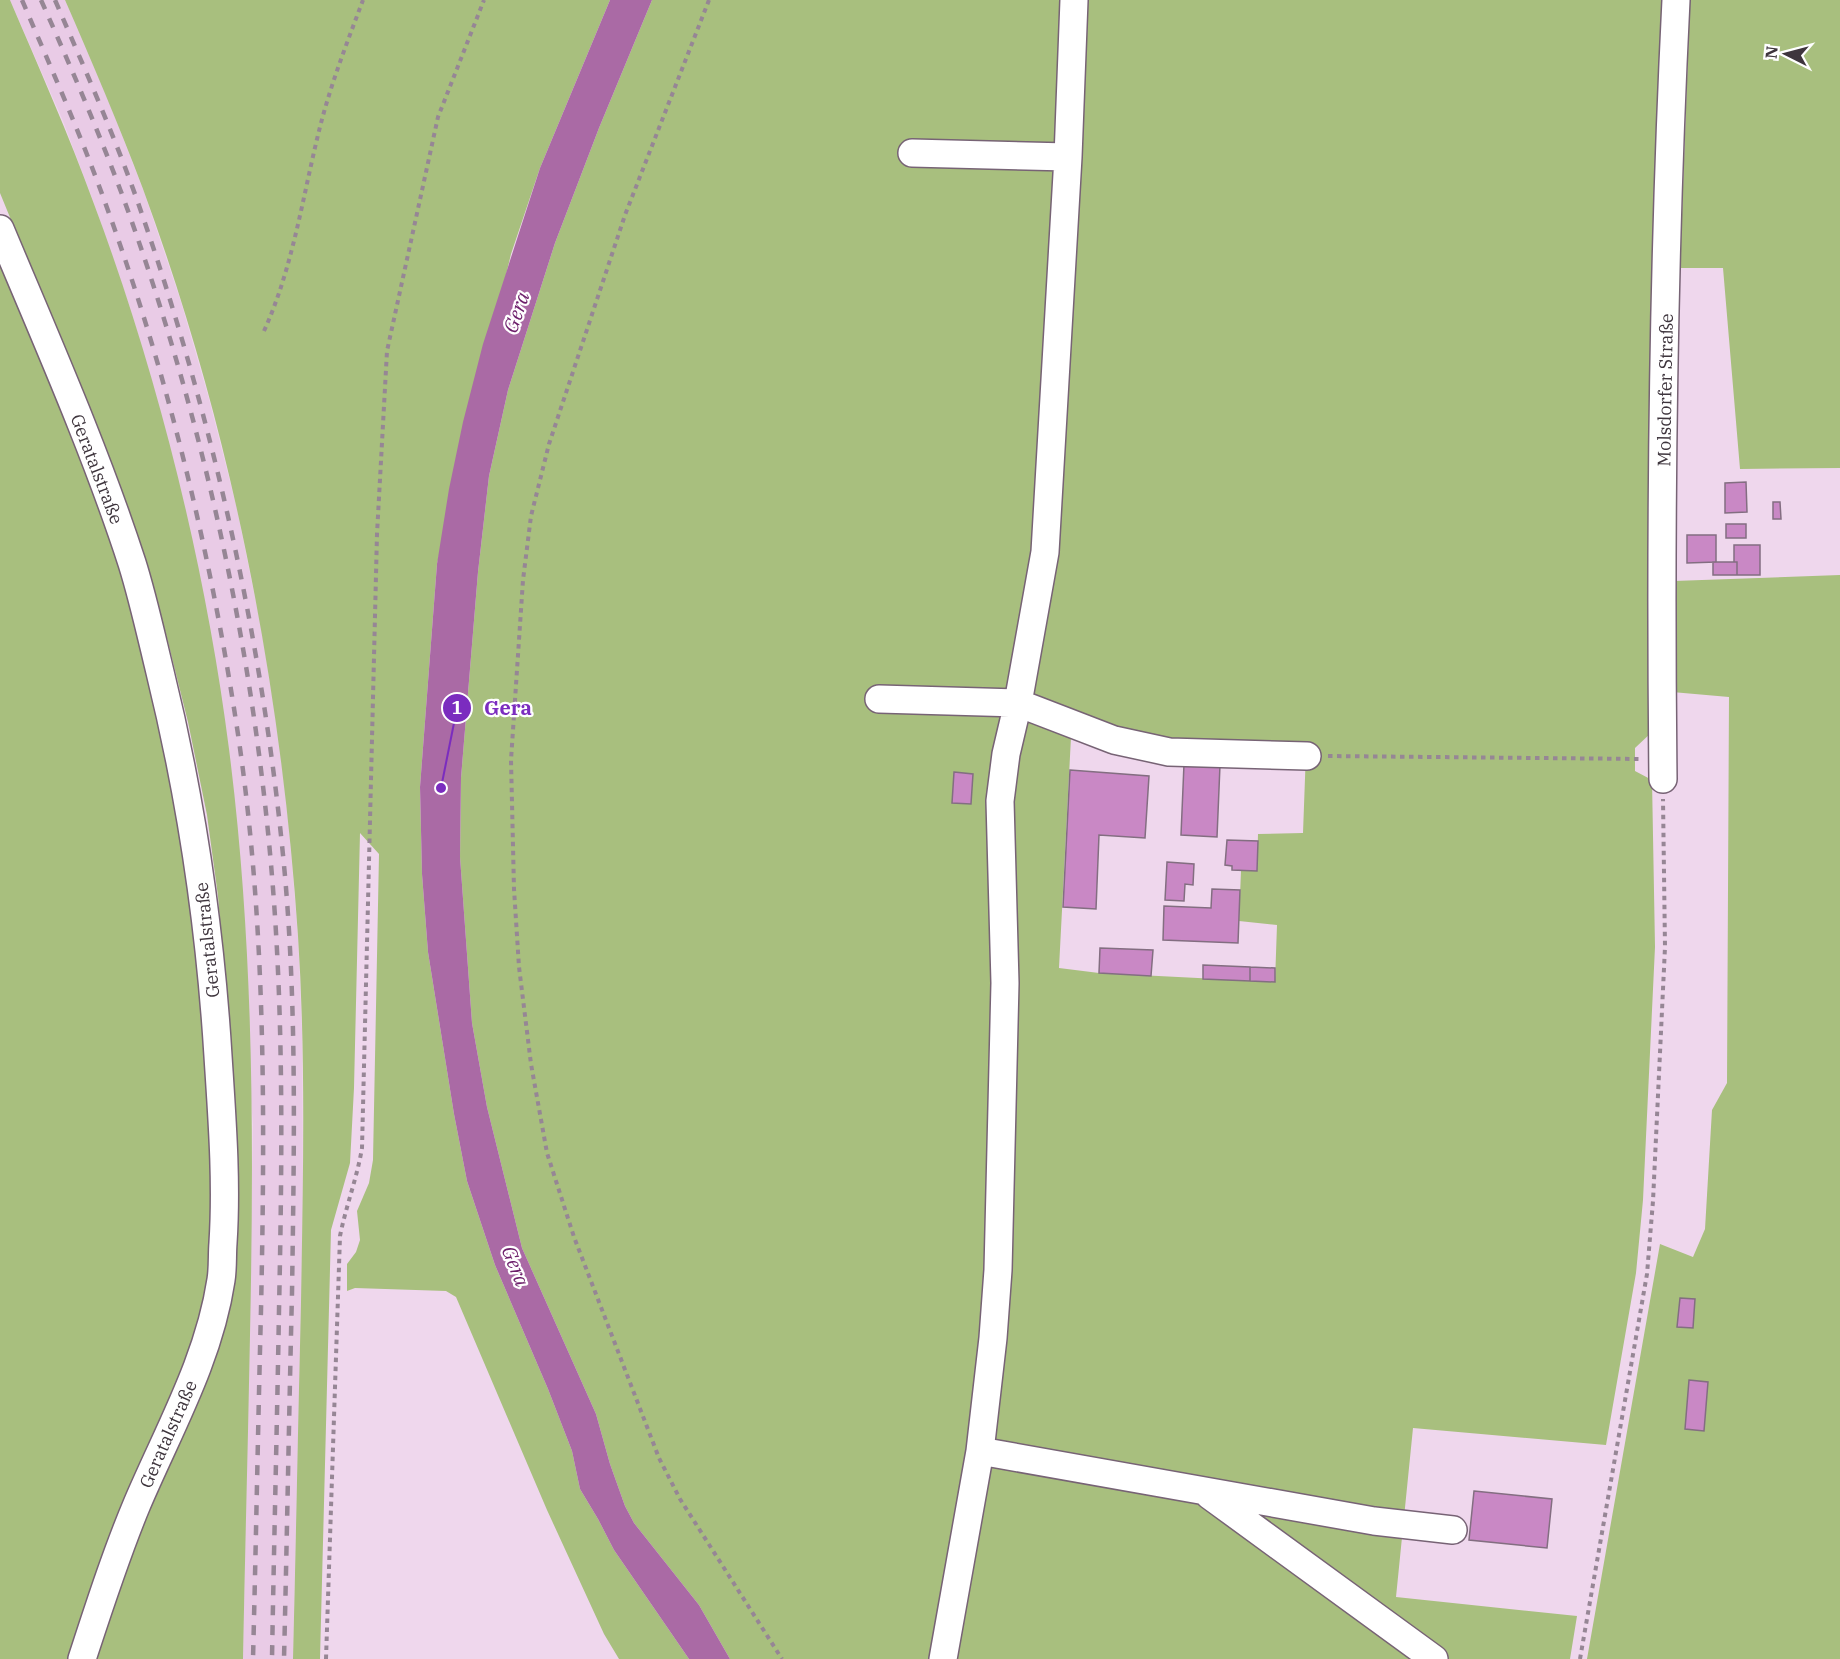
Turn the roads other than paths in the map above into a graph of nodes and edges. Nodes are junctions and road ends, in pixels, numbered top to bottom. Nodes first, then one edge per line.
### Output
1 (1074, 0) edge
2 (1676, 0) edge
3 (912, 153) dead end
4 (1068, 157) junction
5 (0, 229) edge
6 (879, 699) dead end
7 (1018, 703) junction
8 (1306, 756) road end
9 (1663, 779) road end
10 (980, 1451) junction
11 (1203, 1490) junction
12 (1453, 1530) dead end
13 (82, 1659) edge
14 (943, 1659) edge
15 (1434, 1659) edge

1 - 4 street
2 - 9 street, Molsdorfer Straße
3 - 4 street
4 - 7 street
5 - 13 street, Geratalstraße
6 - 7 street
7 - 8 street
7 - 10 street
10 - 11 street
10 - 14 street
11 - 12 street
11 - 15 street

